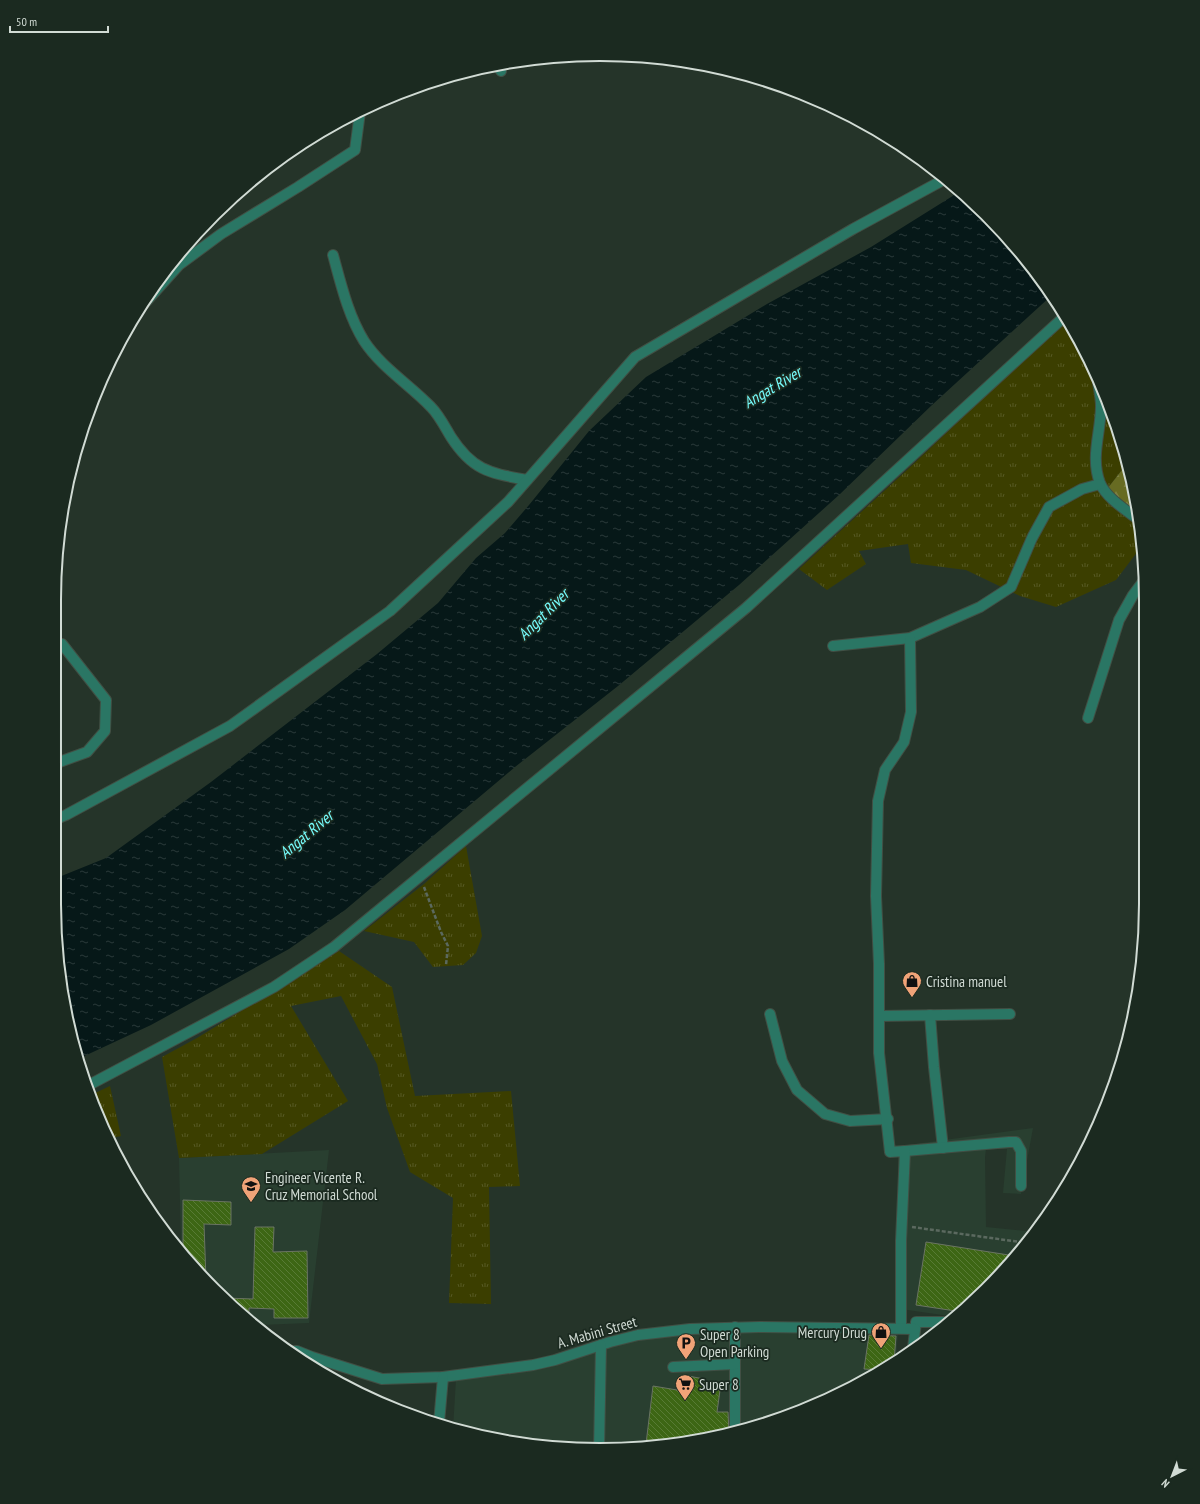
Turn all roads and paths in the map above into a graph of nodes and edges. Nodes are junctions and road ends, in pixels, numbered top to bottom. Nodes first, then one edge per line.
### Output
1 (359, 118) edge
2 (940, 182) edge
3 (333, 255) dead end
4 (167, 279) edge
5 (1060, 320) edge
6 (1100, 400) edge
7 (527, 480) junction
8 (1100, 484) junction
9 (1132, 514) edge
10 (1139, 588) edge
11 (910, 638) junction
12 (62, 644) dead end
13 (833, 646) dead end
14 (1088, 718) dead end
15 (61, 761) edge
16 (61, 817) edge
17 (420, 876) junction
18 (446, 965) dead end
19 (770, 1014) dead end
20 (1010, 1014) dead end
21 (930, 1015) junction
22 (879, 1016) junction
23 (92, 1083) edge
24 (888, 1119) junction
25 (944, 1148) junction
26 (905, 1151) junction
27 (1021, 1186) dead end
28 (902, 1226) junction
29 (1019, 1242) edge
30 (939, 1323) edge
31 (916, 1325) junction
32 (735, 1328) junction
33 (901, 1328) junction
34 (914, 1342) edge
35 (601, 1345) junction
36 (303, 1354) edge
37 (735, 1364) junction
38 (673, 1367) dead end
39 (443, 1377) junction
40 (439, 1418) edge
41 (735, 1426) edge
42 (599, 1443) edge

1 - 4 street
2 - 7 street
3 - 7 street
5 - 17 street
6 - 8 street
7 - 16 street
8 - 9 street
8 - 11 street
10 - 14 street
11 - 13 street
11 - 22 street
12 - 15 street
17 - 18 path
17 - 23 street
19 - 24 street
20 - 21 street
21 - 22 street
21 - 25 street
22 - 24 street
24 - 26 street
25 - 26 street
25 - 27 street
26 - 28 street
28 - 29 path
28 - 33 street
30 - 31 street, A. Mabini Street
31 - 33 street, A. Mabini Street
31 - 34 street
32 - 33 street, A. Mabini Street
32 - 35 street, A. Mabini Street
32 - 37 street
35 - 39 street, A. Mabini Street
35 - 42 street
36 - 39 street, A. Mabini Street
37 - 38 street
37 - 41 street
39 - 40 street

